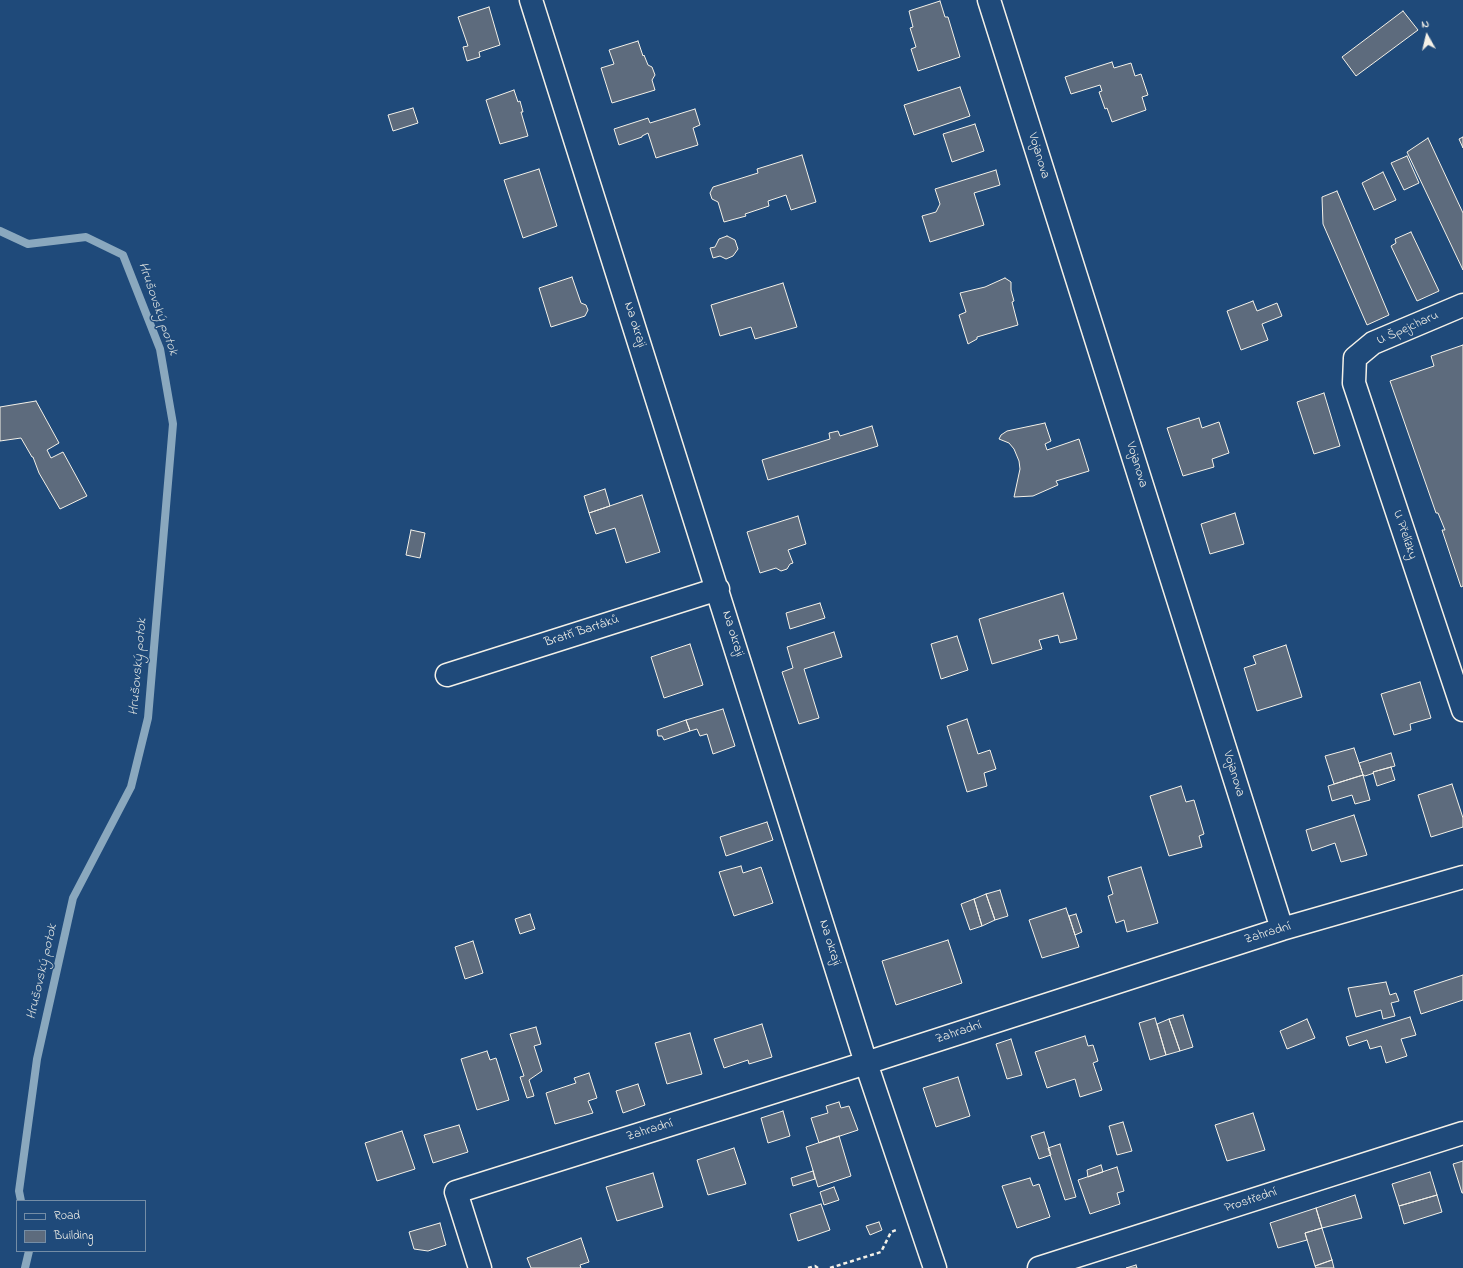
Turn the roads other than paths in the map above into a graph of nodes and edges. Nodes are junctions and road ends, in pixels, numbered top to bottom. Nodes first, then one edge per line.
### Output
1 (531, 0) edge
2 (989, 0) edge
3 (1463, 305) edge
4 (1355, 358) joint
5 (718, 589) junction
6 (447, 675) dead end
7 (1463, 710) edge
8 (1463, 877) edge
9 (1282, 929) junction
10 (866, 1063) junction
11 (1463, 1133) edge
12 (480, 1268) edge
13 (935, 1268) edge
14 (1039, 1268) edge

1 - 5 street, Na okraji
2 - 9 street, Vojanova
3 - 4 street, U Špejcharu
4 - 7 street, U Přelízky
5 - 6 street, Bratří Bartáků
5 - 10 street, Na okraji
8 - 9 street, Zahradní
9 - 10 street, Zahradní
10 - 12 street, Zahradní
10 - 13 street, Na okraji
11 - 14 street, Prostřední

